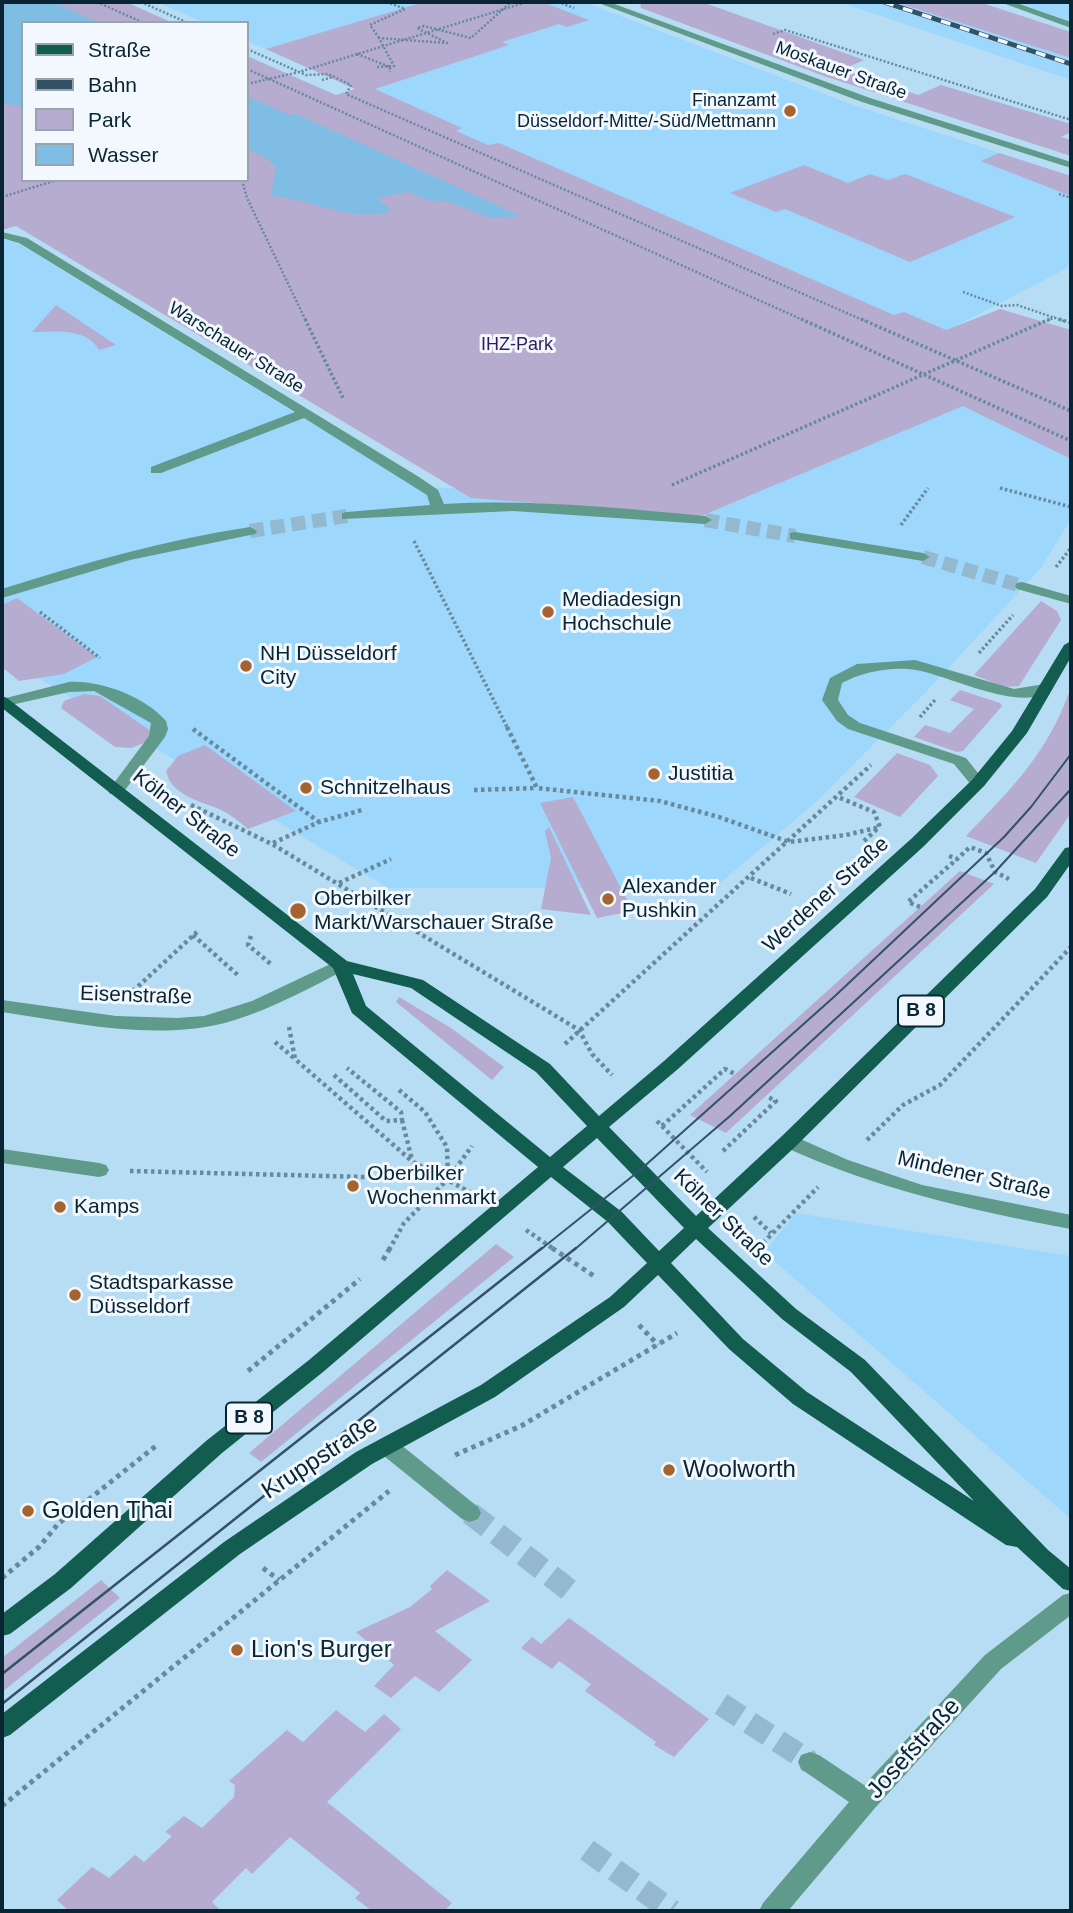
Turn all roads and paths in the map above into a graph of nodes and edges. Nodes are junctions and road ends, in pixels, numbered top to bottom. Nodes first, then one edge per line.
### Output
1 (97, 2) edge
2 (141, 2) edge
3 (387, 2) edge
4 (510, 2) edge
5 (527, 2) edge
6 (1004, 2) edge
7 (608, 3) edge
8 (504, 9) junction
9 (140, 21) edge
10 (184, 21) edge
11 (1070, 24) edge
12 (439, 29) junction
13 (785, 30) dead end
14 (425, 33) junction
15 (379, 38) junction
16 (402, 40) junction
17 (384, 46) junction
18 (248, 49) edge
19 (356, 54) junction
20 (377, 67) dead end
21 (248, 69) edge
22 (384, 69) dead end
23 (390, 70) junction
24 (299, 72) junction
25 (333, 77) junction
26 (267, 78) junction
27 (322, 80) dead end
28 (248, 84) edge
29 (1071, 120) edge
30 (1071, 165) edge
31 (51, 182) edge
32 (243, 182) edge
33 (2, 197) edge
34 (2, 235) edge
35 (963, 292) dead end
36 (1055, 317) junction
37 (1071, 323) edge
38 (953, 361) junction
39 (923, 373) junction
40 (334, 397) dead end
41 (1071, 411) edge
42 (304, 413) junction
43 (1071, 441) edge
44 (156, 470) dead end
45 (665, 488) dead end
46 (928, 488) dead end
47 (1000, 488) dead end
48 (1071, 507) edge
49 (438, 508) junction
50 (399, 512) junction
51 (347, 516) tunnel mouth
52 (705, 520) tunnel mouth
53 (250, 531) tunnel mouth
54 (795, 536) tunnel mouth
55 (881, 550) junction
56 (923, 557) tunnel mouth
57 (1022, 586) tunnel mouth
58 (2, 594) edge
59 (1071, 600) edge
60 (1071, 645) edge
61 (1044, 689) junction
62 (3, 702) edge
63 (978, 783) junction
64 (537, 788) junction
65 (474, 790) dead end
66 (116, 791) junction
67 (838, 797) dead end
68 (189, 804) dead end
69 (362, 810) dead end
70 (789, 842) junction
71 (272, 844) junction
72 (1071, 852) edge
73 (946, 855) dead end
74 (391, 859) dead end
75 (957, 859) junction
76 (1003, 876) dead end
77 (751, 878) junction
78 (338, 883) junction
79 (791, 894) dead end
80 (920, 907) dead end
81 (1071, 947) edge
82 (457, 956) junction
83 (451, 960) dead end
84 (341, 965) junction
85 (267, 1001) junction
86 (2, 1006) edge
87 (101, 1020) junction
88 (579, 1030) junction
89 (275, 1042) dead end
90 (559, 1050) dead end
91 (595, 1057) dead end
92 (295, 1059) junction
93 (347, 1068) dead end
94 (735, 1074) dead end
95 (334, 1075) dead end
96 (393, 1085) dead end
97 (766, 1096) dead end
98 (654, 1118) dead end
99 (402, 1120) junction
100 (598, 1126) junction
101 (662, 1126) junction
102 (789, 1141) junction
103 (474, 1144) dead end
104 (721, 1153) dead end
105 (2, 1156) edge
106 (713, 1161) dead end
107 (413, 1162) junction
108 (841, 1165) junction
109 (550, 1166) junction
110 (704, 1169) junction
111 (99, 1170) joint
112 (710, 1175) dead end
113 (448, 1179) junction
114 (477, 1196) dead end
115 (754, 1217) dead end
116 (1071, 1222) edge
117 (697, 1228) junction
118 (538, 1238) dead end
119 (376, 1265) dead end
120 (659, 1265) junction
121 (366, 1274) dead end
122 (590, 1274) dead end
123 (646, 1332) dead end
124 (676, 1334) dead end
125 (658, 1345) junction
126 (239, 1378) dead end
127 (164, 1439) dead end
128 (387, 1446) junction
129 (419, 1474) junction
130 (470, 1513) tunnel mouth
131 (1040, 1556) junction
132 (260, 1566) dead end
133 (2, 1577) edge
134 (279, 1580) junction
135 (1071, 1583) edge
136 (1071, 1602) edge
137 (2, 1627) edge
138 (2, 1728) edge
139 (810, 1762) tunnel mouth
140 (866, 1800) junction
141 (2, 1806) edge
142 (772, 1911) edge

1 - 9 path
2 - 10 path
3 - 15 path
4 - 8 path
5 - 8 path
6 - 11 street
7 - 30 street, Moskauer Straße
8 - 12 path
8 - 12 path
12 - 14 path
12 - 14 path
13 - 29 path, Moskauer Straße
14 - 16 path
14 - 16 path
15 - 16 path
15 - 17 path
16 - 17 path
17 - 19 path
17 - 23 path
18 - 24 path
19 - 23 path
19 - 24 path
20 - 23 path
21 - 26 path
22 - 23 path
24 - 25 path
24 - 26 path
25 - 27 path
25 - 38 path
26 - 28 path
26 - 39 path
31 - 33 path
32 - 40 path
34 - 42 street, Warschauer Straße
35 - 36 path
36 - 37 path
36 - 38 path
38 - 39 path
38 - 41 path
39 - 43 path
39 - 45 path
42 - 44 street
42 - 49 street, Warschauer Straße
46 - 55 path
47 - 48 path
49 - 50 street
49 - 52 street
50 - 51 street
50 - 64 path
53 - 58 street
54 - 55 street
55 - 56 street
57 - 59 street
60 - 61 main road, Werdener Straße / B 8
61 - 63 main road, Werdener Straße / B 8
61 - 63 street
62 - 66 main road, Kölner Straße
62 - 66 street
63 - 100 main road, Werdener Straße / B 8
64 - 65 path
64 - 70 path
66 - 84 main road, Kölner Straße
67 - 70 path
68 - 71 path, Kölner Straße
69 - 71 path
70 - 77 path
71 - 78 path, Kölner Straße
72 - 102 main road, B 8
73 - 75 path
74 - 78 path
75 - 76 path
75 - 80 path
77 - 79 path
77 - 88 path
78 - 82 path, Kölner Straße
81 - 108 path
82 - 83 path
82 - 88 path, Kölner Straße
84 - 85 street, Eisenstraße
84 - 100 main road, Kölner Straße
84 - 109 main road, Kölner Straße
85 - 87 street, Eisenstraße
85 - 87 path
85 - 92 path
86 - 87 street, Eisenstraße
88 - 90 path
88 - 91 path, Kölner Straße
89 - 92 path
92 - 107 path
93 - 99 path
94 - 101 path
95 - 99 path
96 - 113 path
97 - 104 path
98 - 101 path, Kölner Straße
99 - 107 path
100 - 109 main road, Werdener Straße / B 8
100 - 117 main road, Kölner Straße
101 - 110 path, Kölner Straße
102 - 108 street, Mindener Straße
102 - 117 main road, B 8
103 - 113 path
105 - 111 street
106 - 110 path
107 - 113 path
108 - 115 path, Kölner Straße
108 - 116 street, Mindener Straße
109 - 120 main road, Kölner Straße
109 - 137 main road, B 8
110 - 112 path, Kölner Straße
111 - 113 path
113 - 114 path
113 - 119 path
117 - 120 main road, Kruppstraße / B 8
117 - 131 main road, Kölner Straße
118 - 122 path
120 - 128 main road, Kruppstraße / B 8
120 - 131 main road, Kölner Straße
121 - 126 path
123 - 125 path
124 - 125 path
125 - 129 path
127 - 133 path
128 - 129 street
128 - 138 main road, Kruppstraße / B 8
129 - 130 street
129 - 134 path
131 - 135 main road, Kölner Straße
132 - 134 path
134 - 141 path
136 - 140 street, Josefstraße
139 - 140 street
140 - 142 street, Josefstraße

